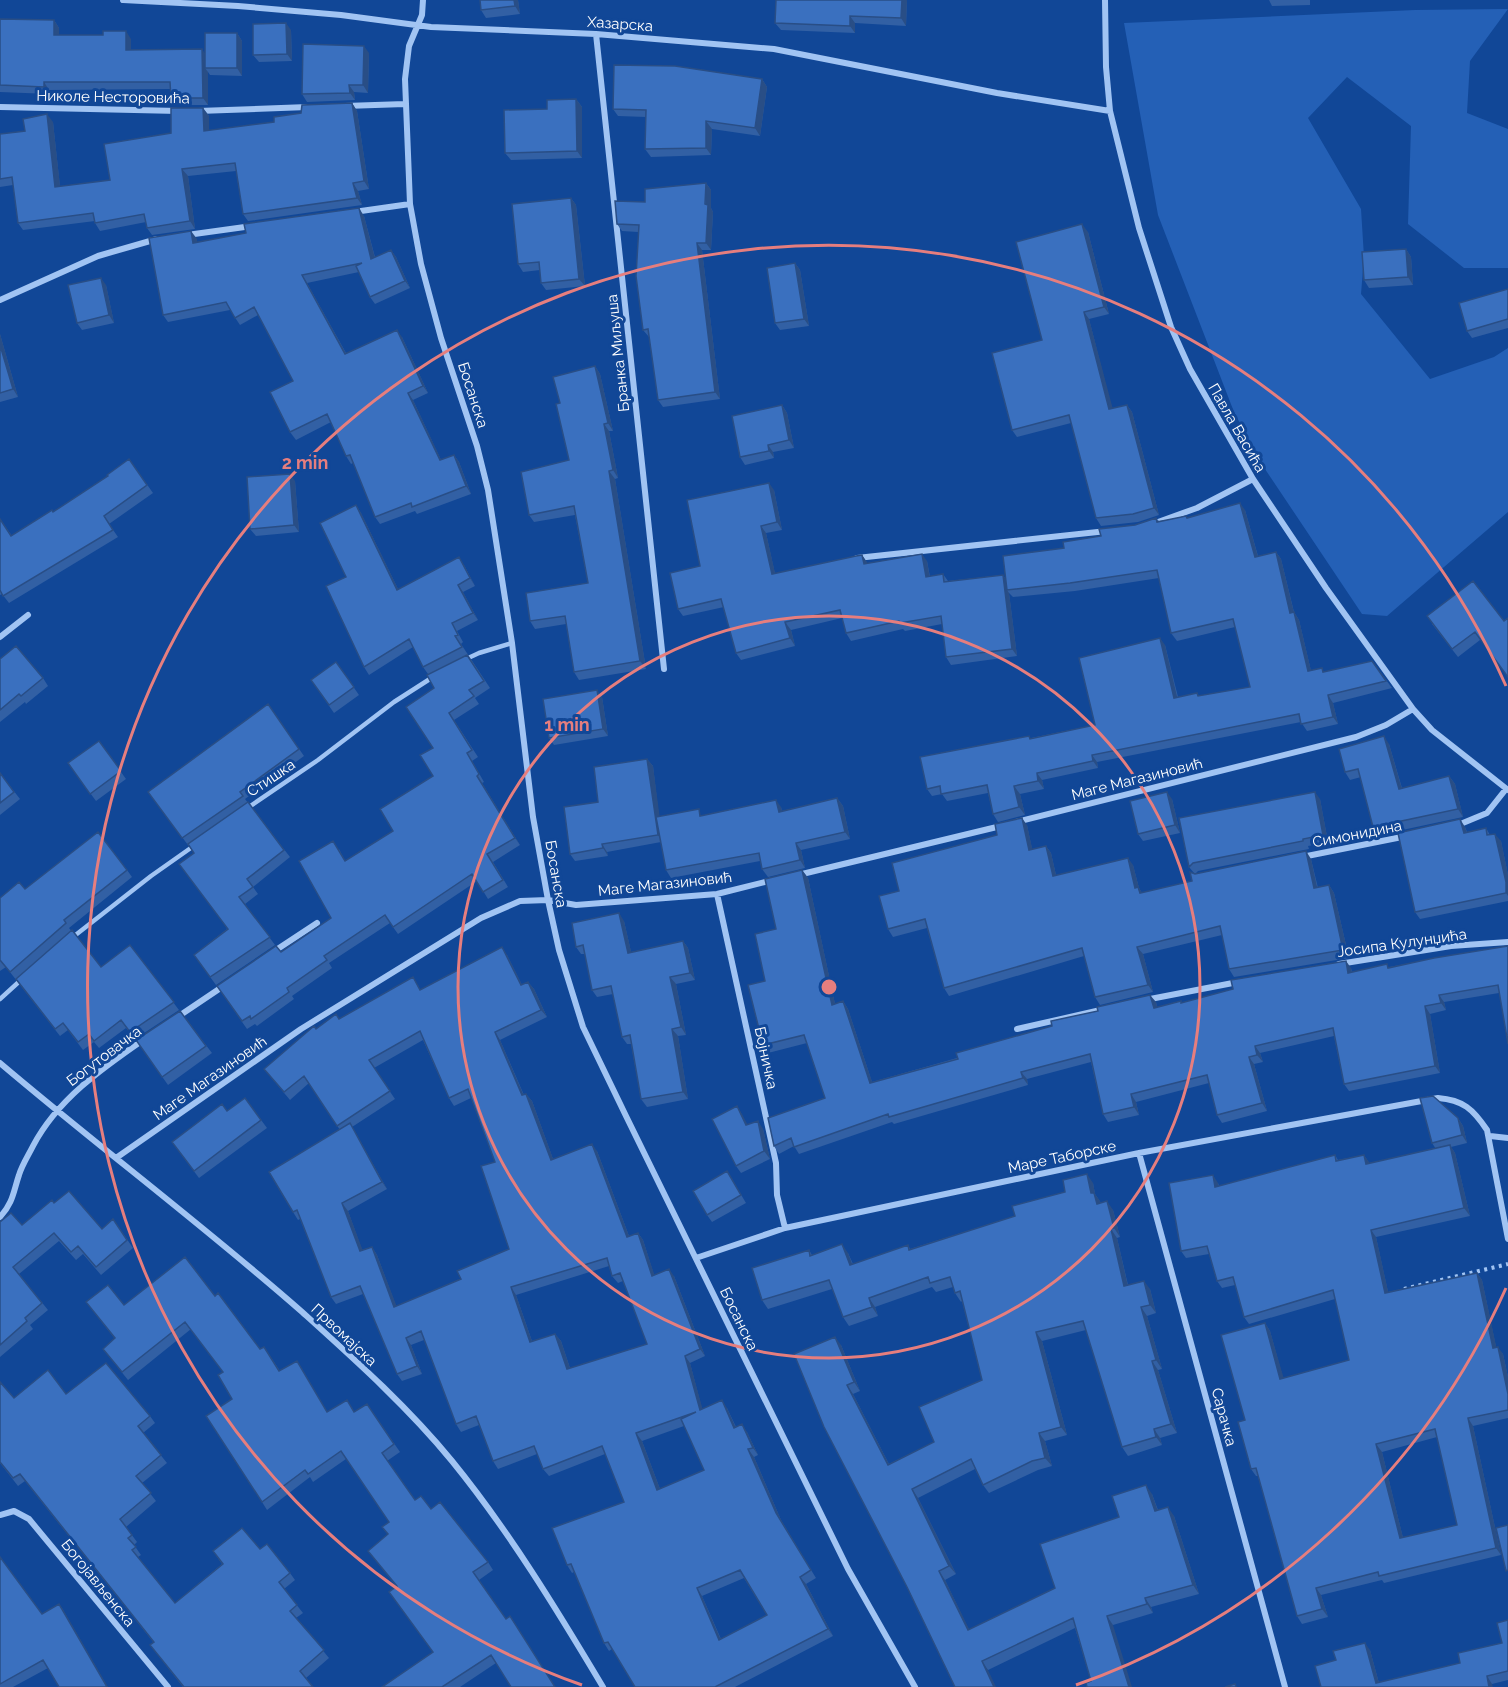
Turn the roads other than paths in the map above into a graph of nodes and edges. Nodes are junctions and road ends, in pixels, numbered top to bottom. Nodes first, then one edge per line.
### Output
1 (123, 0) edge
2 (423, 0) edge
3 (1105, 0) edge
4 (419, 26) junction
5 (596, 34) junction
6 (405, 104) junction
7 (336, 106) edge
8 (0, 107) edge
9 (314, 107) edge
10 (1110, 111) junction
11 (410, 204) junction
12 (340, 213) edge
13 (261, 224) edge
14 (181, 235) edge
15 (170, 237) edge
16 (0, 300) edge
17 (1253, 479) junction
18 (1150, 524) edge
19 (1115, 530) edge
20 (853, 559) edge
21 (28, 615) dead end
22 (0, 638) edge
23 (512, 643) junction
24 (454, 665) edge
25 (664, 669) dead end
26 (436, 675) edge
27 (1413, 709) junction
28 (1507, 790) edge
29 (238, 815) edge
30 (1449, 827) edge
31 (1418, 834) edge
32 (200, 842) edge
33 (1290, 859) edge
34 (717, 894) junction
35 (548, 900) junction
36 (317, 923) dead end
37 (1508, 942) edge
38 (64, 944) edge
39 (269, 955) edge
40 (1331, 965) edge
41 (31, 972) edge
42 (1251, 980) edge
43 (230, 981) edge
44 (0, 999) edge
45 (1138, 1001) edge
46 (1116, 1006) edge
47 (172, 1021) edge
48 (1017, 1029) dead end
49 (153, 1034) edge
50 (0, 1063) edge
51 (57, 1111) junction
52 (1490, 1136) junction
53 (1508, 1138) edge
54 (1139, 1154) junction
55 (116, 1158) junction
56 (0, 1217) edge
57 (785, 1228) junction
58 (1508, 1239) edge
59 (696, 1258) junction
60 (0, 1515) edge
61 (168, 1687) edge
62 (603, 1687) edge
63 (915, 1687) edge
64 (1285, 1687) edge

1 - 4 street, Хазарска
2 - 4 street, Босанска
3 - 10 street, Павла Васића
4 - 5 street, Хазарска
4 - 6 street, Босанска
5 - 10 street, Хазарска
5 - 25 street, Бранка Миљуша
6 - 7 street
6 - 11 street, Босанска
8 - 9 street, Николе Несторовића
10 - 17 street, Павла Васића
11 - 12 street
11 - 23 street, Босанска
13 - 14 street
15 - 16 street
17 - 18 street
17 - 27 street, Павла Васића
19 - 20 street
21 - 22 street
23 - 24 lane
23 - 35 street, Босанска
26 - 29 lane, Стишка
27 - 28 street, Павла Васића
27 - 34 street, Маге Магазиновић
28 - 30 street
31 - 33 street, Симонидина
32 - 38 lane
34 - 35 street, Маге Магазиновић
34 - 57 street, Бојничка
35 - 55 street, Маге Магазиновић
35 - 59 street, Босанска
36 - 39 street
37 - 40 street, Јосипа Кулунџића
41 - 44 lane
42 - 45 street
43 - 47 street
46 - 48 street
49 - 51 street, Богутовачка
50 - 51 street, Првомајска
51 - 55 street, Првомајска
51 - 56 street
52 - 53 street
52 - 54 street, Маре Таборске
52 - 58 street
54 - 57 street, Маре Таборске
54 - 64 street, Сарачка
55 - 62 street, Првомајска
57 - 59 street, Маре Таборске
59 - 63 street, Босанска
60 - 61 street, Богојављенска

